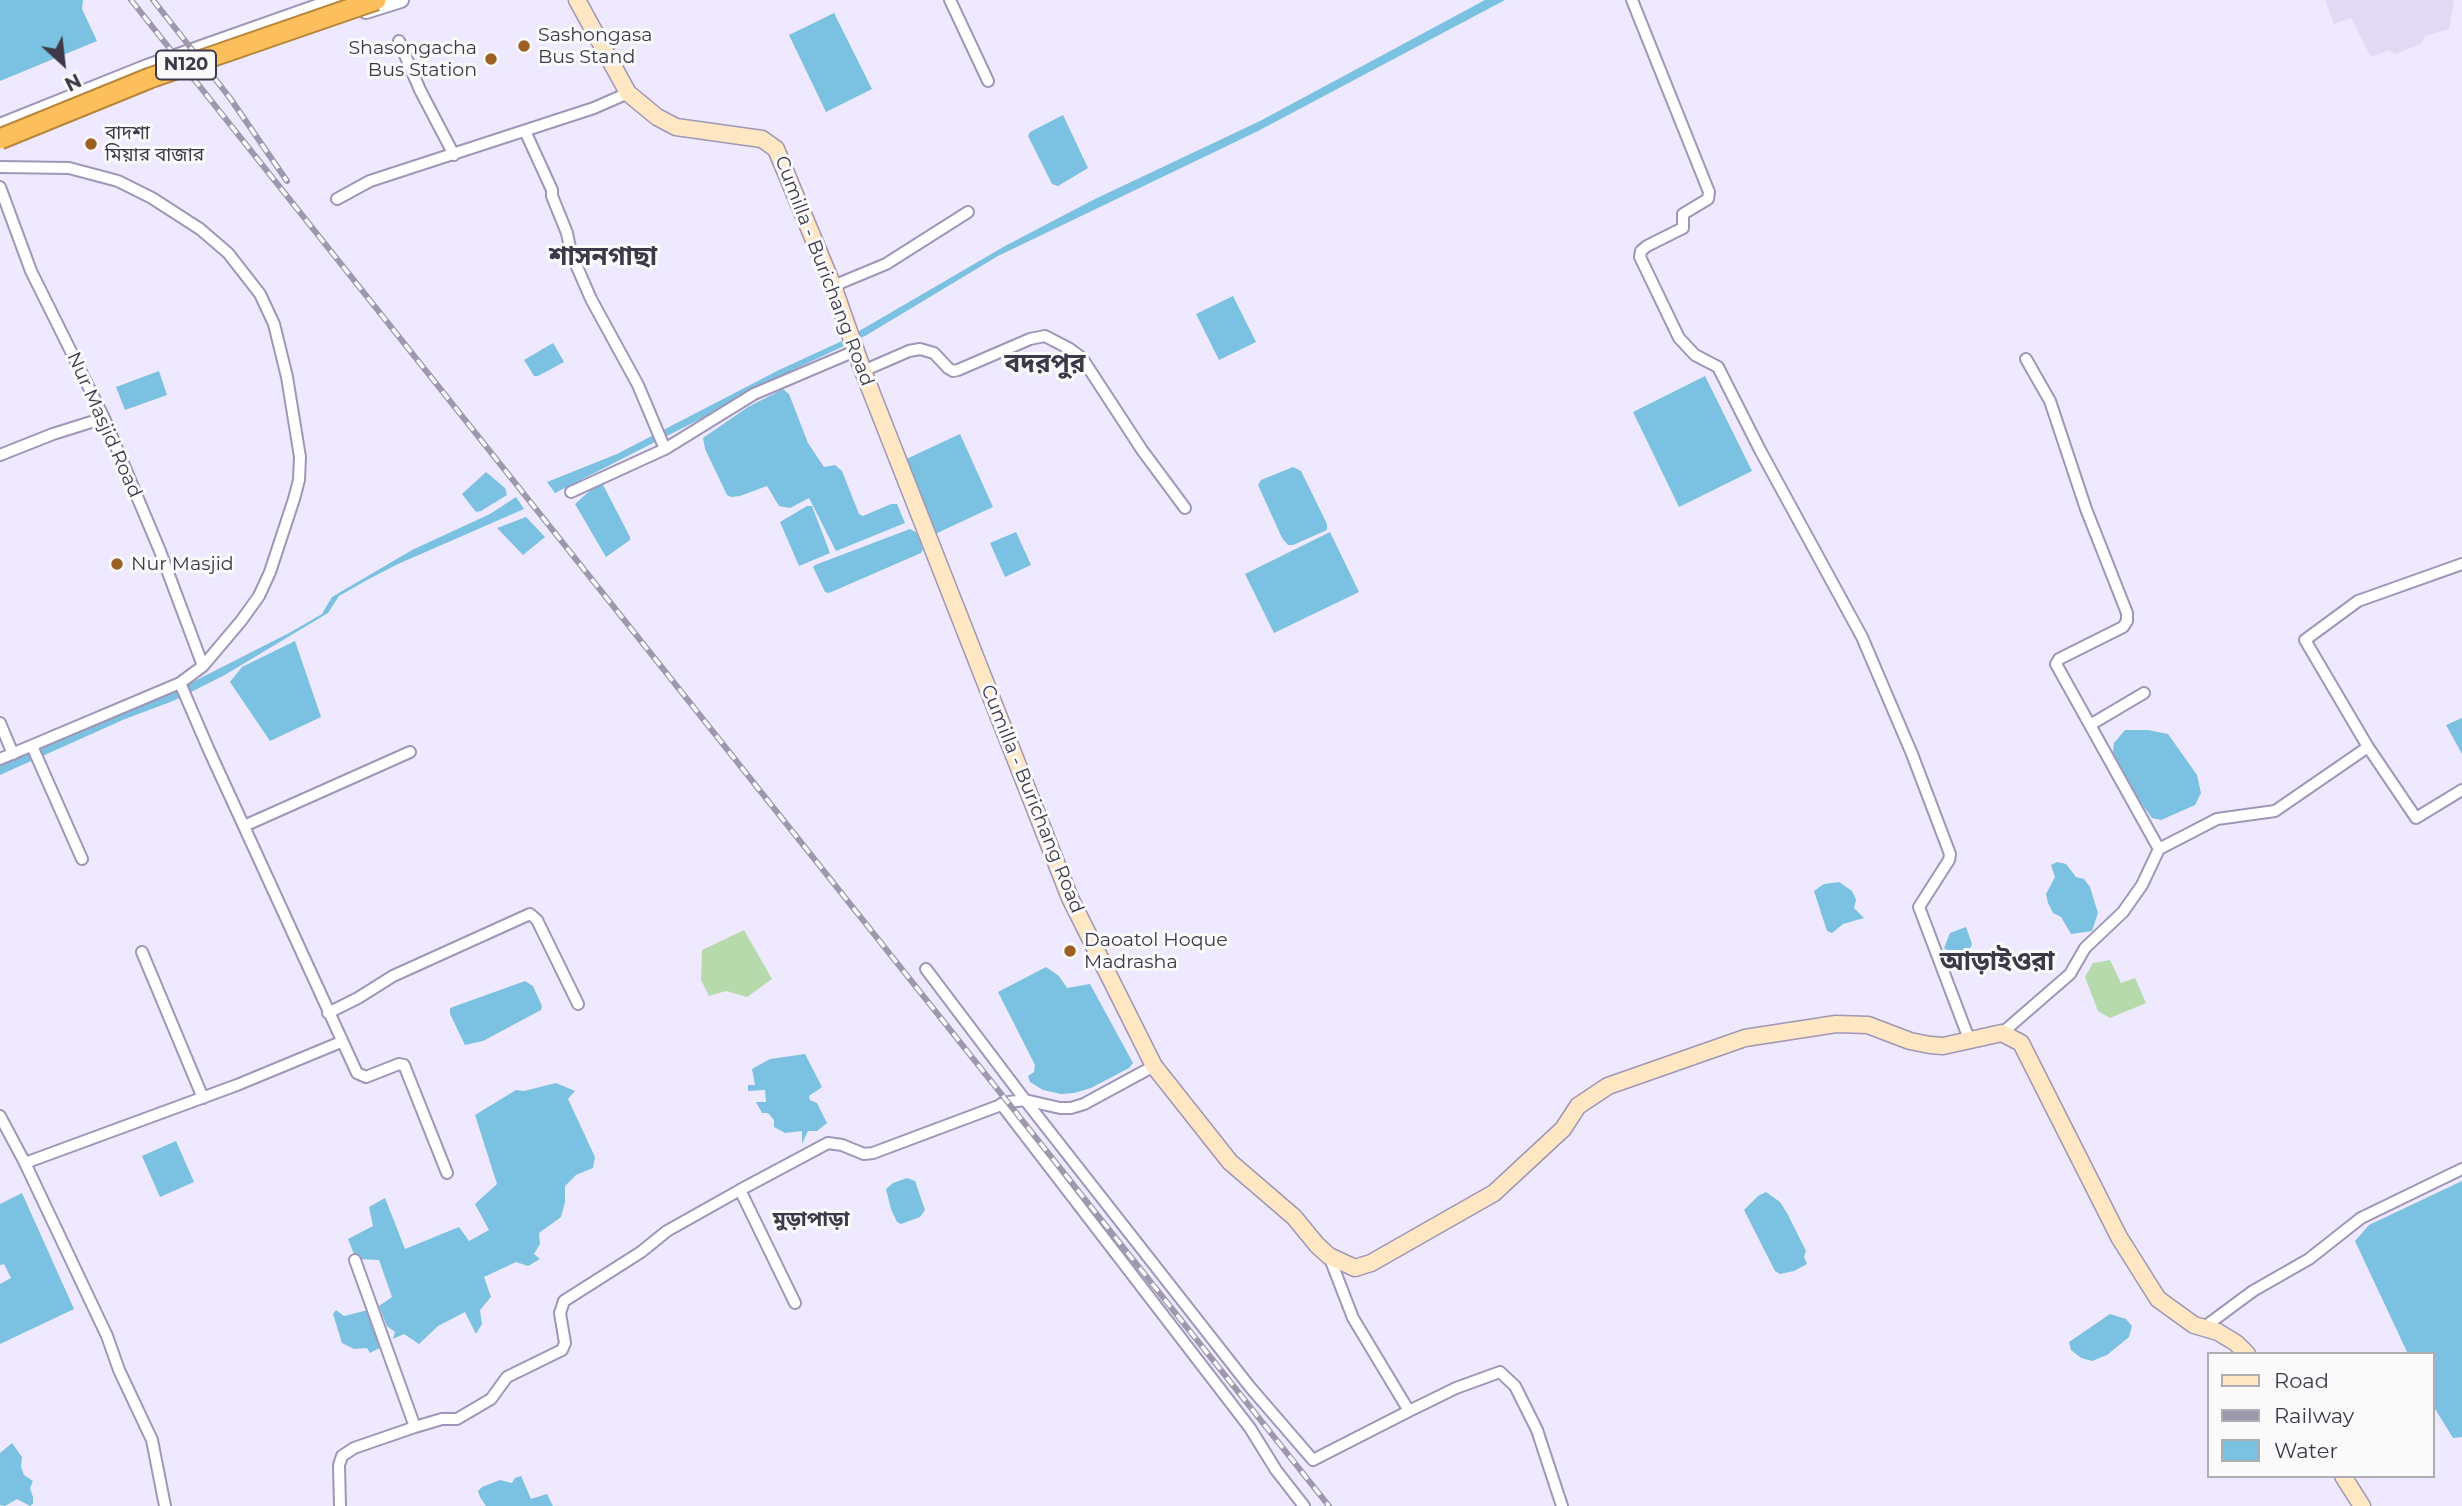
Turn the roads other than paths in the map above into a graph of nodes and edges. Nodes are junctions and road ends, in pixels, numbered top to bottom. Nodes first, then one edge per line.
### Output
1 (337, 0) edge
2 (376, 0) edge
3 (401, 0) edge
4 (577, 0) edge
5 (950, 0) edge
6 (1632, 0) edge
7 (317, 3) edge
8 (399, 41) dead end
9 (988, 81) dead end
10 (628, 93) junction
11 (0, 126) edge
12 (525, 131) junction
13 (0, 139) edge
14 (0, 148) edge
15 (454, 155) junction
16 (0, 167) edge
17 (0, 187) edge
18 (337, 199) dead end
19 (968, 212) dead end
20 (833, 286) junction
21 (855, 351) junction
22 (2026, 359) dead end
23 (863, 371) junction
24 (104, 418) junction
25 (664, 445) junction
26 (0, 455) edge
27 (571, 492) dead end
28 (1185, 508) dead end
29 (2462, 565) edge
30 (203, 666) junction
31 (180, 683) junction
32 (2144, 693) dead end
33 (0, 723) edge
34 (2090, 725) junction
35 (32, 746) junction
36 (2368, 747) junction
37 (410, 752) dead end
38 (13, 754) junction
39 (0, 759) edge
40 (2462, 790) edge
41 (244, 827) junction
42 (2158, 849) junction
43 (82, 859) dead end
44 (142, 952) dead end
45 (926, 969) dead end
46 (578, 1004) dead end
47 (328, 1013) junction
48 (2001, 1032) junction
49 (1969, 1039) junction
50 (341, 1042) junction
51 (1154, 1066) junction
52 (203, 1098) junction
53 (1025, 1100) junction
54 (1001, 1104) junction
55 (0, 1116) edge
56 (25, 1163) junction
57 (2462, 1169) edge
58 (447, 1173) dead end
59 (740, 1190) junction
60 (1329, 1256) junction
61 (355, 1260) dead end
62 (795, 1303) dead end
63 (2203, 1328) junction
64 (2245, 1352) edge
65 (1409, 1411) junction
66 (415, 1427) junction
67 (2344, 1478) edge
68 (165, 1506) edge
69 (340, 1506) edge
70 (1304, 1506) edge
71 (1562, 1506) edge
72 (2362, 1506) edge

1 - 7 street
2 - 13 highway, N120, bridge
3 - 14 street
4 - 10 main road, Cumilla - Burichang Road
5 - 9 street
6 - 49 street
7 - 11 street
8 - 15 street
10 - 12 street
10 - 20 main road, Cumilla - Burichang Road
12 - 15 street
12 - 25 street
15 - 18 street
16 - 30 street
17 - 24 street, Nur Masjid Road
19 - 20 street
20 - 21 main road, Cumilla - Burichang Road
21 - 23 main road, Cumilla - Burichang Road
21 - 25 street
22 - 34 street
23 - 28 street
23 - 51 main road, Cumilla - Burichang Road
24 - 26 street
24 - 30 street, Nur Masjid Road
25 - 27 street
29 - 36 street
30 - 31 street
31 - 35 street
31 - 41 street
32 - 34 street
33 - 38 street
34 - 42 street
35 - 38 street
35 - 43 street
36 - 40 street
36 - 42 street
37 - 41 street
38 - 39 street
41 - 47 street
42 - 48 street
44 - 52 street
45 - 53 street
46 - 47 street
47 - 50 street
48 - 49 main road, Cumilla - Burichang Road
48 - 63 main road
49 - 60 main road, Cumilla - Burichang Road
50 - 52 street
50 - 58 street
51 - 53 street
51 - 60 main road, Cumilla - Burichang Road
52 - 56 street
53 - 54 street
53 - 65 street
54 - 59 street
54 - 70 street
55 - 56 street
56 - 68 street
57 - 63 street
59 - 62 street
59 - 66 street
60 - 65 street
61 - 66 street
63 - 64 main road
65 - 71 street
66 - 69 street
67 - 72 main road

